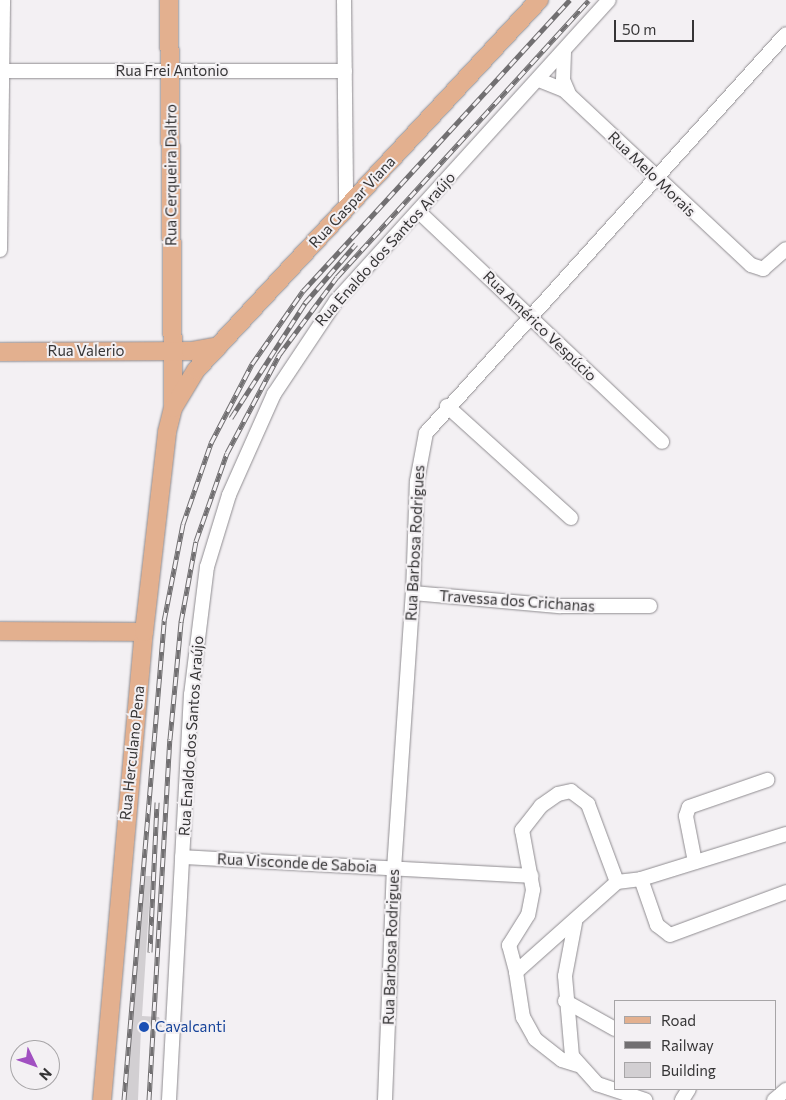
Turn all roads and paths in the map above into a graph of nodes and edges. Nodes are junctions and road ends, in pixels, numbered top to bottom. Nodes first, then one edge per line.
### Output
1 (3, 0) edge
2 (169, 0) edge
3 (344, 0) edge
4 (538, 0) edge
5 (609, 0) edge
6 (526, 7) edge
7 (786, 34) edge
8 (564, 52) junction
9 (1, 71) edge
10 (170, 71) junction
11 (345, 71) junction
12 (539, 80) junction
13 (569, 94) junction
14 (656, 176) junction
15 (346, 208) junction
16 (418, 211) junction
17 (786, 249) edge
18 (0, 250) edge
19 (528, 316) junction
20 (219, 346) junction
21 (172, 350) junction
22 (0, 352) edge
23 (447, 406) junction
24 (173, 408) junction
25 (662, 442) dead end
26 (571, 518) dead end
27 (413, 593) junction
28 (650, 606) dead end
29 (0, 631) edge
30 (144, 632) junction
31 (767, 780) dead end
32 (786, 834) edge
33 (182, 857) junction
34 (695, 862) junction
35 (394, 869) junction
36 (531, 876) junction
37 (641, 879) junction
38 (616, 882) junction
39 (786, 892) edge
40 (576, 923) junction
41 (516, 972) junction
42 (565, 1001) junction
43 (614, 1028) edge
44 (577, 1065) junction
45 (614, 1090) edge
46 (615, 1090) edge
47 (786, 1090) edge
48 (102, 1100) edge
49 (169, 1100) edge
50 (385, 1100) edge
51 (645, 1100) edge
52 (774, 1100) edge

1 - 9 street
2 - 10 main road, Rua Cerqueira Daltro
3 - 11 street
4 - 6 main road, Rua Gaspar Viana
5 - 8 street, Rua Enaldo dos Santos Araújo
6 - 15 main road, Rua Gaspar Viana
7 - 14 street, Rua Barbosa Rodrigues
8 - 12 street, Rua Enaldo dos Santos Araújo
8 - 13 street
9 - 10 street, Rua Frei Antonio
9 - 18 street
10 - 11 street, Rua Frei Antonio
10 - 21 main road, Rua Cerqueira Daltro
11 - 15 street
12 - 13 street, Rua Melo Morais
12 - 16 street, Rua Enaldo dos Santos Araújo
13 - 14 street, Rua Melo Morais
14 - 17 street, Rua Melo Morais
14 - 19 street, Rua Barbosa Rodrigues
15 - 20 main road, Rua Gaspar Viana
16 - 19 street, Rua Américo Vespúcio
16 - 33 street, Rua Enaldo dos Santos Araújo
19 - 23 street, Rua Barbosa Rodrigues
19 - 25 street, Rua Américo Vespúcio
20 - 21 main road
20 - 24 main road, Rua Gaspar Viana
21 - 22 main road, Rua Valerio
21 - 24 main road, Rua Cerqueira Daltro
23 - 26 street
23 - 27 street, Rua Barbosa Rodrigues
24 - 30 main road, Rua Herculano Pena
27 - 28 street, Travessa dos Crichanas
27 - 35 street, Rua Barbosa Rodrigues
29 - 30 main road
30 - 48 main road, Rua Herculano Pena
31 - 34 street
32 - 34 street
33 - 35 street, Rua Visconde de Saboia
33 - 49 street, Rua Enaldo dos Santos Araújo
34 - 37 street
35 - 36 street, Rua Visconde de Saboia
35 - 50 street, Rua Barbosa Rodrigues
36 - 38 street
36 - 41 street
37 - 38 street
37 - 39 street
38 - 40 street
40 - 41 street
40 - 42 street
41 - 44 street
42 - 43 street
42 - 44 street
44 - 45 street
46 - 51 street
47 - 52 street

